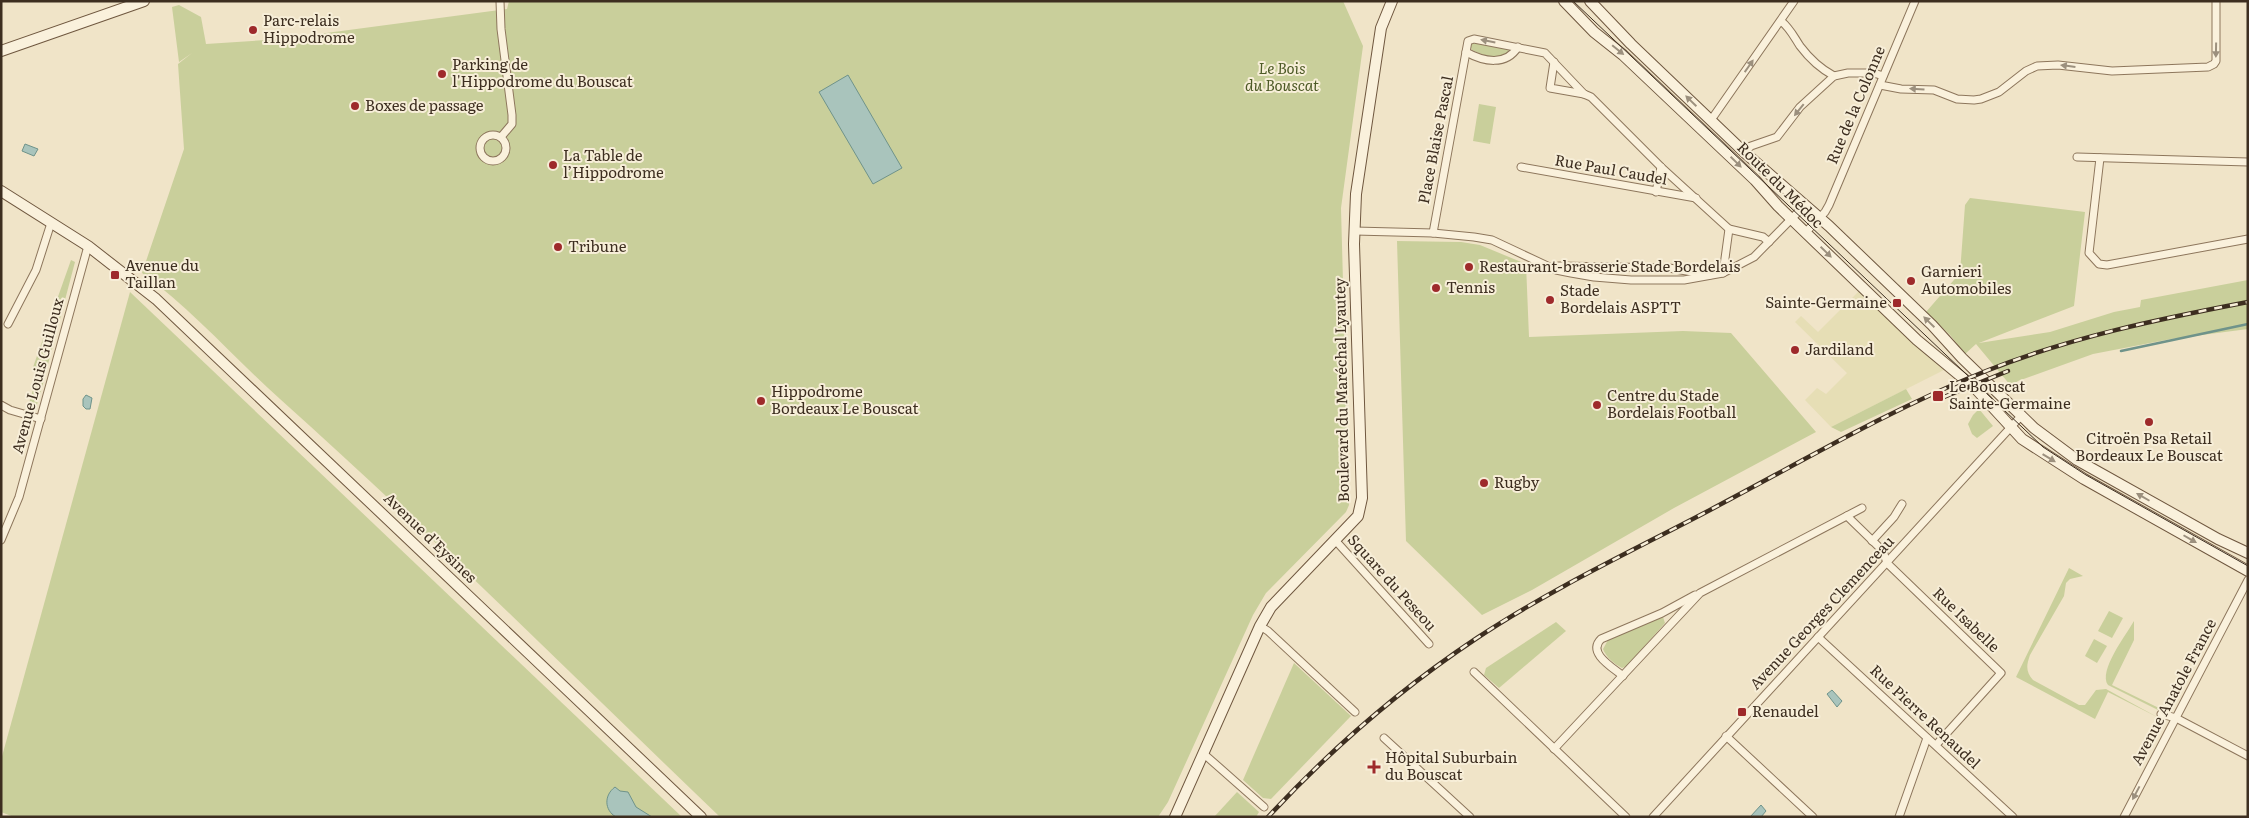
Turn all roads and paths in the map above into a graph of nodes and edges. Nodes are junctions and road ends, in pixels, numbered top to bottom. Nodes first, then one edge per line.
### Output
1 (144, 1) edge
2 (500, 1) edge
3 (1392, 1) edge
4 (1564, 1) edge
5 (1794, 1) edge
6 (1915, 1) edge
7 (2216, 1) edge
8 (1594, 2) edge
9 (1581, 18) junction
10 (1780, 22) junction
11 (1518, 47) junction
12 (1, 51) edge
13 (1466, 52) junction
14 (1554, 62) junction
15 (1834, 76) junction
16 (1883, 76) junction
17 (1880, 85) junction
18 (1584, 94) junction
19 (1711, 120) junction
20 (501, 137) dead end
21 (1744, 152) junction
22 (2076, 157) dead end
23 (2100, 158) junction
24 (2248, 162) edge
25 (1521, 167) dead end
26 (1661, 167) junction
27 (1, 191) edge
28 (1656, 192) junction
29 (1696, 198) junction
30 (1805, 205) junction
31 (1820, 218) junction
32 (1792, 219) junction
33 (51, 222) junction
34 (1729, 229) junction
35 (1355, 231) junction
36 (1433, 232) junction
37 (1806, 233) junction
38 (2248, 239) edge
39 (1769, 242) junction
40 (88, 246) junction
41 (1549, 265) junction
42 (1614, 268) junction
43 (1682, 270) junction
44 (1723, 273) junction
45 (1710, 275) junction
46 (1614, 278) junction
47 (1684, 280) junction
48 (8, 324) dead end
49 (1, 405) edge
50 (2022, 415) junction
51 (41, 419) junction
52 (2011, 428) junction
53 (1902, 504) dead end
54 (1862, 508) dead end
55 (1847, 516) junction
56 (2, 537) edge
57 (1335, 540) junction
58 (1872, 541) junction
59 (2248, 553) edge
60 (1886, 563) junction
61 (2248, 572) edge
62 (2248, 580) edge
63 (1700, 593) junction
64 (1260, 626) junction
65 (1818, 637) junction
66 (1429, 644) dead end
67 (1474, 672) dead end
68 (1623, 676) junction
69 (1355, 712) dead end
70 (2160, 714) dead end
71 (2176, 718) junction
72 (1726, 736) junction
73 (1384, 738) dead end
74 (1927, 738) junction
75 (1936, 745) junction
76 (1554, 749) junction
77 (1204, 754) junction
78 (2248, 756) edge
79 (1264, 807) dead end
80 (701, 817) edge
81 (1175, 817) edge
82 (1470, 817) edge
83 (1626, 817) edge
84 (1653, 817) edge
85 (1814, 817) edge
86 (1900, 817) edge
87 (2013, 817) edge
88 (2124, 817) edge

1 - 12 street
2 - 20 street
3 - 35 street, Boulevard du Maréchal Lyautey
4 - 9 street, Route du Médoc
5 - 10 street
6 - 16 street, Rue de la Colonne
7 -> 17 street
8 - 9 street
19 -> 8 street, Route du Médoc
9 -> 32 street, Route du Médoc
10 - 15 street
19 -> 10 street
11 - 13 street
11 -> 13 street
11 - 14 street
13 - 36 street, Place Blaise Pascal
14 - 18 street
14 - 18 street
15 - 16 street
15 -> 21 street
16 - 17 street, Rue de la Colonne
17 - 31 street, Rue de la Colonne
18 - 26 street
19 - 21 street, Route du Médoc
21 - 30 street, Route du Médoc
22 - 23 street
23 - 24 street
23 - 38 street
25 - 28 street, Rue Paul Caudel
26 - 28 street
26 - 29 street
27 - 33 street, Avenue d'Eysines
28 - 29 street, Rue Paul Caudel
29 - 34 street
30 - 31 street, Route du Médoc
30 - 32 street
31 - 37 street, Rue de la Colonne
50 -> 31 street, Route du Médoc
32 - 37 street, Route du Médoc
32 - 39 street
33 - 40 street, Avenue d'Eysines
33 - 48 street
34 - 39 street
34 - 44 street
35 - 36 street
35 - 57 street, Boulevard du Maréchal Lyautey
36 - 41 street
37 -> 52 street, Route du Médoc
39 - 44 street
40 - 51 street, Avenue Louis Guilloux
40 - 80 street, Avenue d'Eysines
41 - 42 street
41 - 46 street
42 - 43 street
42 - 46 street
43 - 45 street
43 - 47 street
44 - 45 street
45 - 47 street
46 - 47 street
49 - 51 street
50 - 52 street, Avenue Georges Clemenceau
59 -> 50 street, Route du Médoc
51 - 56 street, Avenue Louis Guilloux
52 - 60 street, Avenue Georges Clemenceau
52 -> 61 street, Route du Médoc
53 - 58 street
54 - 55 street
55 - 58 street, Rue Isabelle
55 - 63 street
57 - 64 street, Boulevard du Maréchal Lyautey
57 - 66 street, Square du Peseou
58 - 60 street, Rue Isabelle
60 - 65 street, Avenue Georges Clemenceau
60 - 75 street, Rue Isabelle
62 - 71 street, Avenue Anatole France
63 - 68 street
63 - 68 street
64 - 69 street
64 - 77 street, Boulevard du Maréchal Lyautey
65 - 72 street, Avenue Georges Clemenceau
65 - 74 street, Rue Pierre Renaudel
67 - 76 street
68 - 76 street
70 - 71 street
71 - 78 street
71 -> 88 street, Avenue Anatole France
72 - 84 street, Avenue Georges Clemenceau
72 - 85 street
73 - 82 street
74 - 75 street, Rue Pierre Renaudel
74 - 86 street
75 - 87 street, Rue Pierre Renaudel
76 - 83 street
77 - 79 street
77 - 81 street, Boulevard du Maréchal Lyautey

